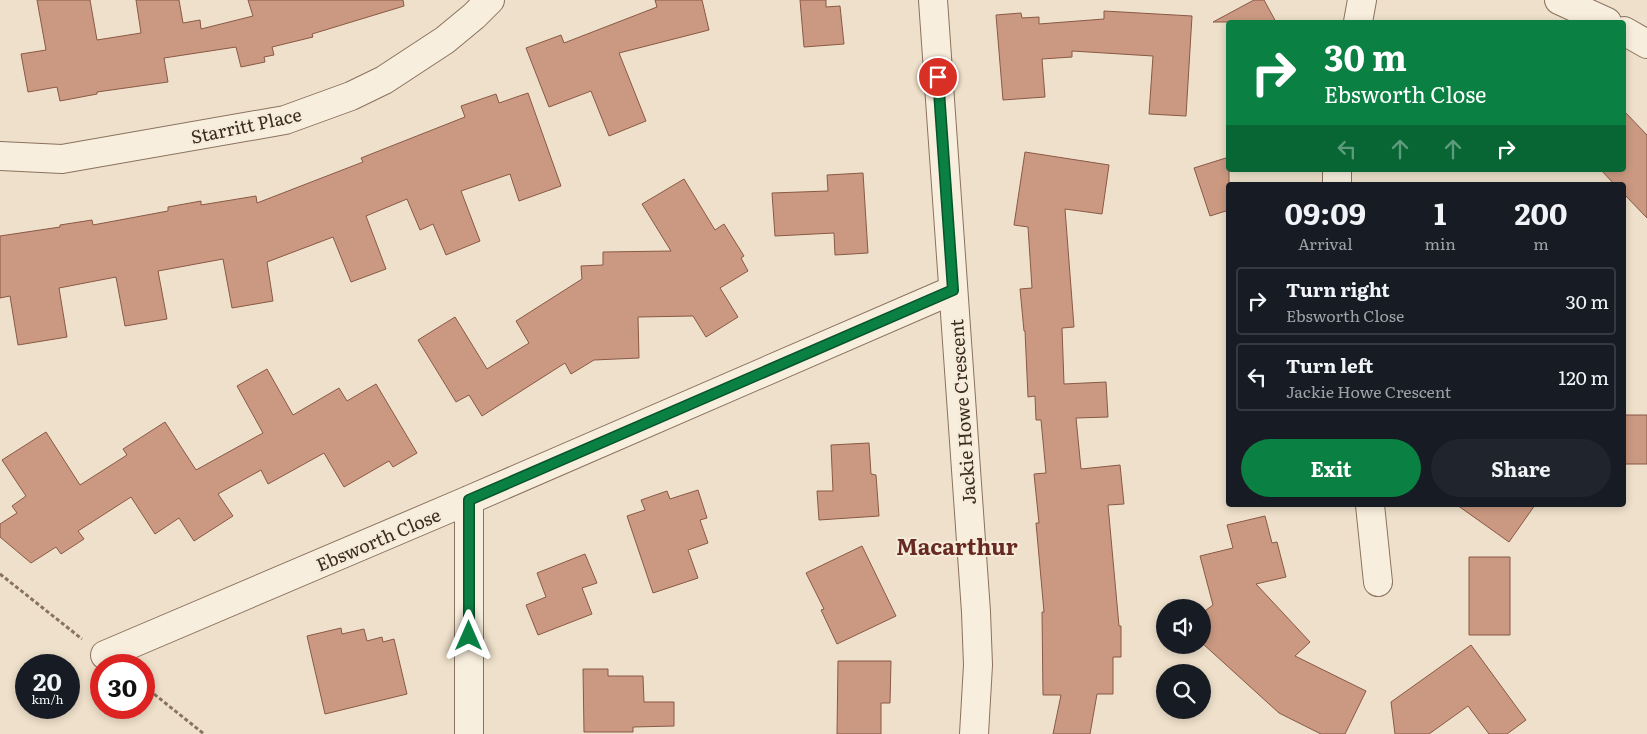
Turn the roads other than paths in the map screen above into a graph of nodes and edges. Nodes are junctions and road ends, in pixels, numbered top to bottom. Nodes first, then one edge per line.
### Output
1 (490, 0) edge
2 (933, 0) edge
3 (1362, 0) edge
4 (1559, 0) edge
5 (1358, 20) edge
6 (1604, 20) edge
7 (1626, 32) edge
8 (1647, 44) edge
9 (0, 156) edge
10 (953, 290) junction
11 (469, 500) junction
12 (1370, 507) edge
13 (1378, 582) dead end
14 (106, 654) edge
15 (469, 734) edge
16 (974, 734) edge

1 - 9 street, Starritt Place
2 - 10 street, Jackie Howe Crescent
3 - 5 street
4 - 6 street
7 - 8 street
10 - 11 street, Ebsworth Close
10 - 16 street, Jackie Howe Crescent
11 - 14 street, Ebsworth Close
11 - 15 street
12 - 13 street

